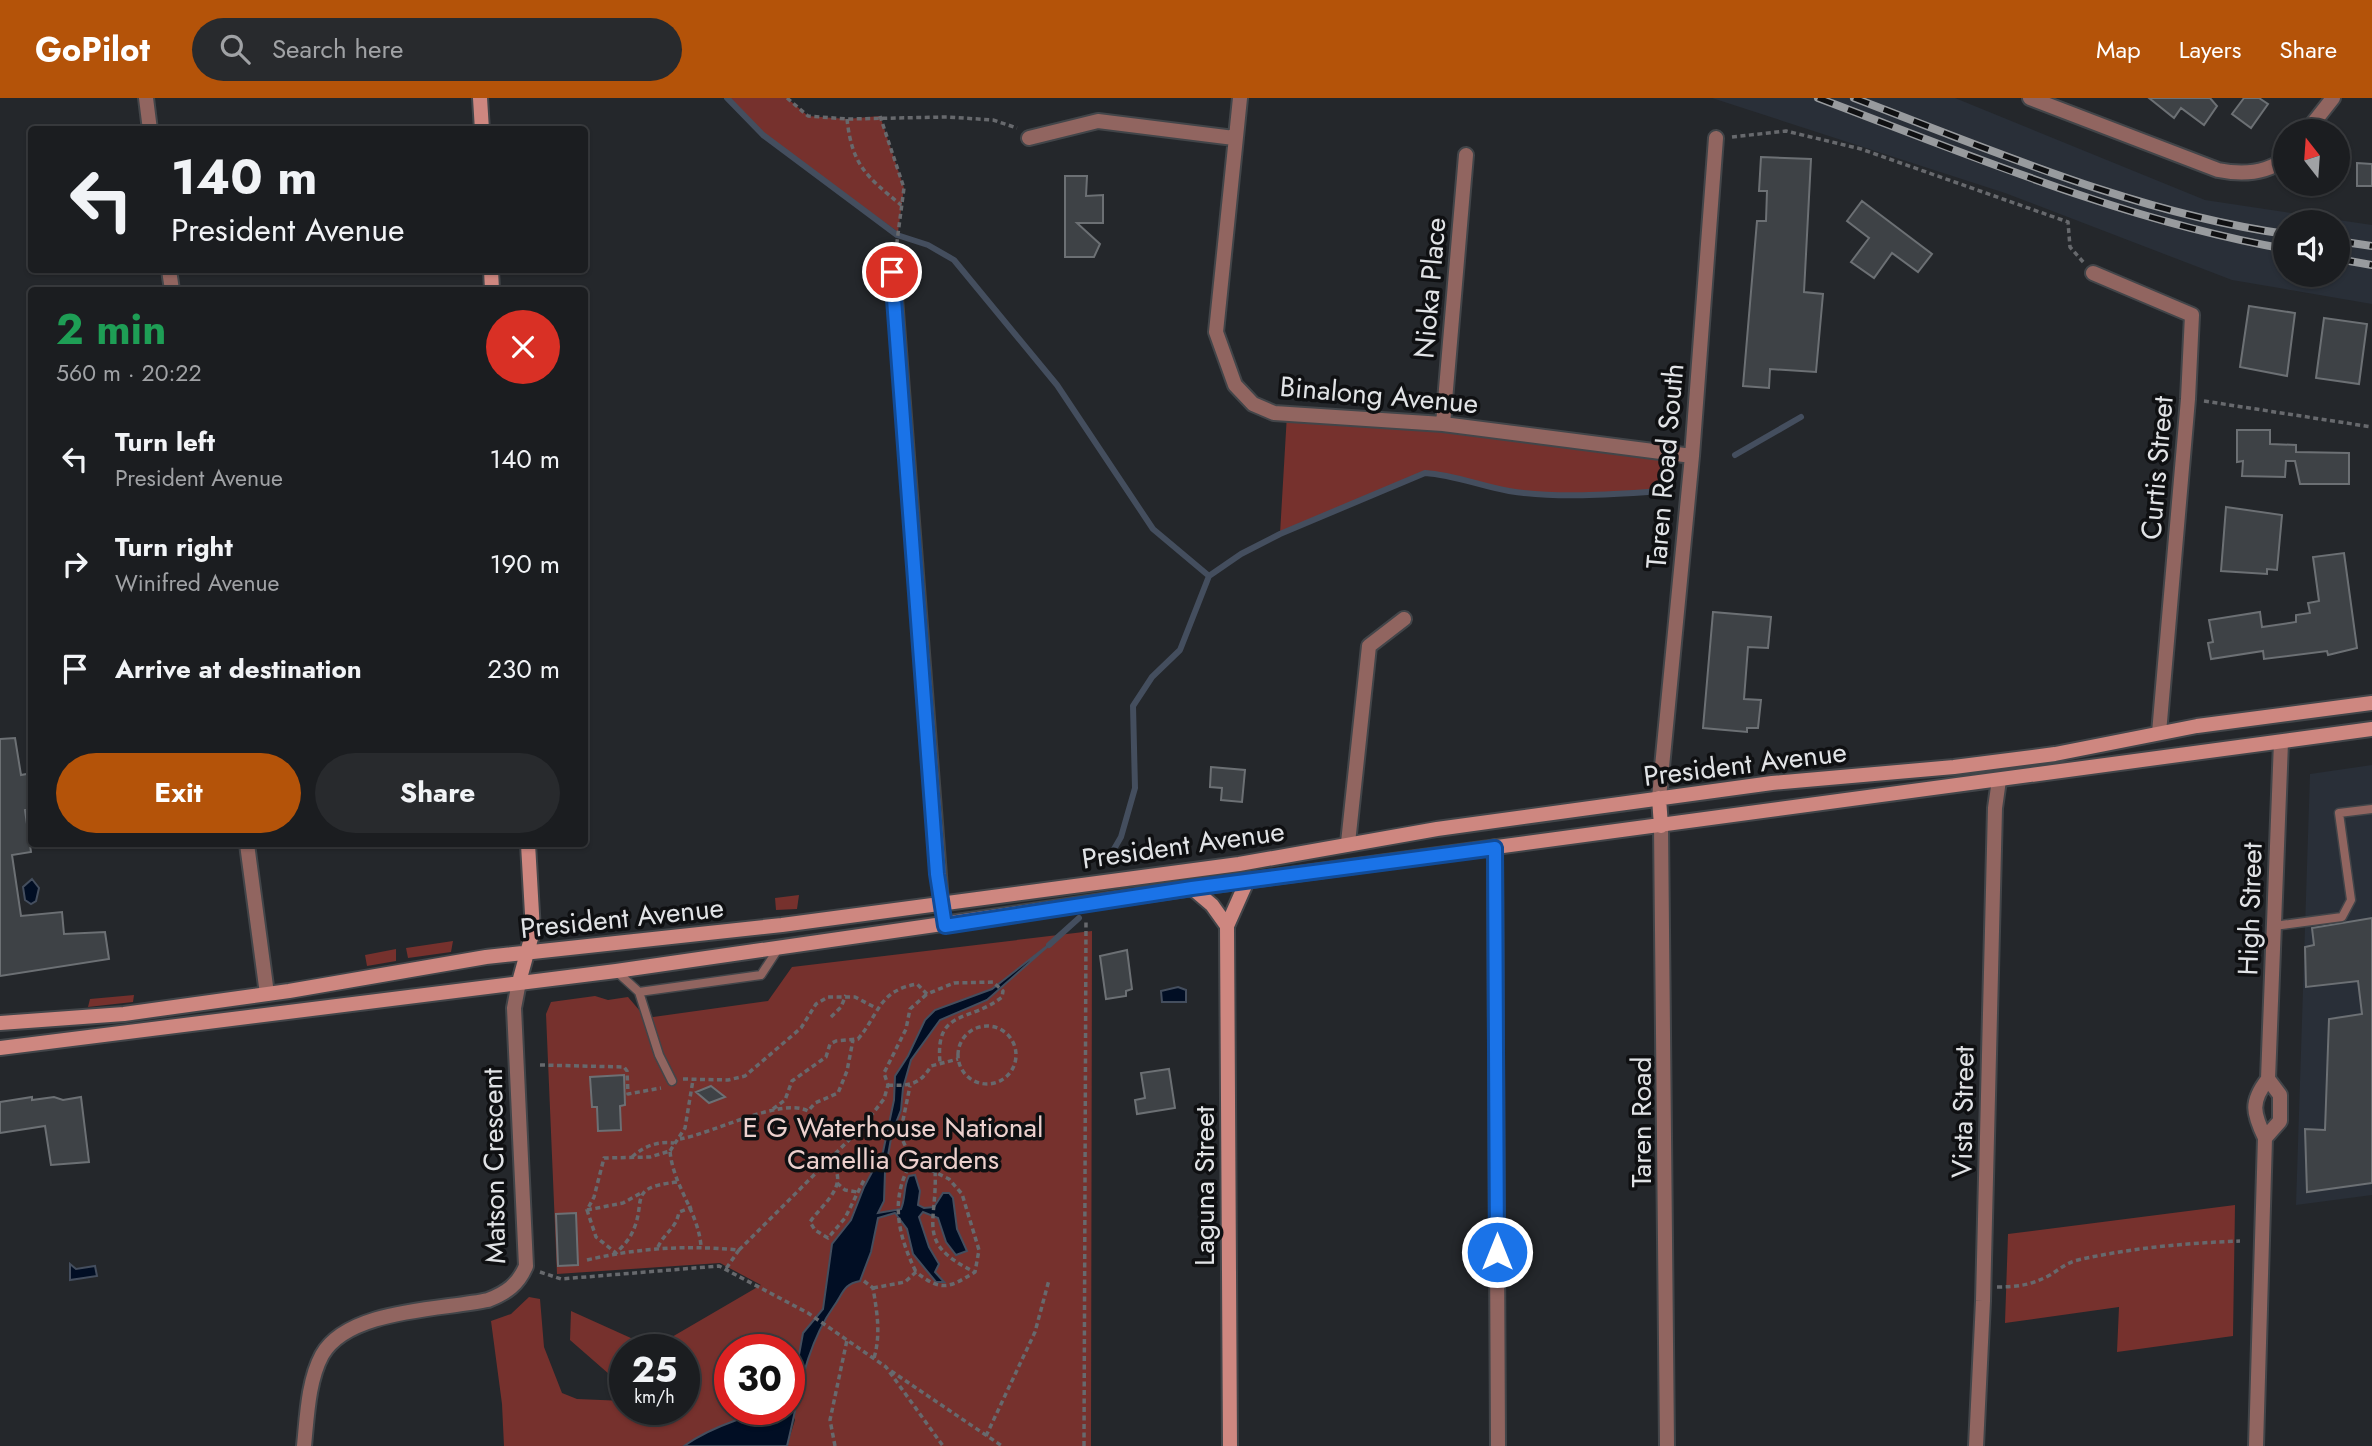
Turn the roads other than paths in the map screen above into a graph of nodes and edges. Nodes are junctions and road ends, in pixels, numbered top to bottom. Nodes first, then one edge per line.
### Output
1 (146, 98) edge
2 (480, 98) edge
3 (1240, 98) edge
4 (2030, 98) edge
5 (2333, 98) edge
6 (2316, 119) edge
7 (150, 126) edge
8 (482, 126) edge
9 (1029, 138) road end
10 (1234, 138) junction
11 (1716, 138) road end
12 (1466, 155) dead end
13 (2273, 165) edge
14 (892, 272) dead end
15 (2093, 273) road end
16 (1443, 424) junction
17 (1692, 456) junction
18 (1404, 619) dead end
19 (2372, 704) edge
20 (2280, 715) junction
21 (2372, 729) edge
22 (2159, 733) junction
23 (2281, 741) junction
24 (2157, 759) junction
25 (1999, 780) junction
26 (1659, 798) junction
27 (2372, 809) edge
28 (1661, 826) junction
29 (1348, 843) junction
30 (247, 847) edge
31 (528, 847) edge
32 (1495, 848) junction
33 (1350, 867) junction
34 (1247, 881) junction
35 (1192, 888) junction
36 (941, 902) junction
37 (945, 926) junction
38 (1227, 926) junction
39 (2274, 926) junction
40 (778, 949) junction
41 (527, 953) junction
42 (616, 971) junction
43 (519, 982) junction
44 (639, 992) junction
45 (267, 994) junction
46 (0, 1023) edge
47 (0, 1048) edge
48 (2268, 1079) junction
49 (672, 1081) road end
50 (2265, 1138) junction
51 (304, 1446) edge
52 (1230, 1446) edge
53 (1498, 1446) edge
54 (1667, 1446) edge
55 (1976, 1446) edge
56 (2256, 1446) edge

1 - 7 street
2 - 8 main road
3 - 10 street, Binalong Avenue
4 - 13 street
5 - 6 street
9 - 10 street
10 - 16 street, Binalong Avenue
11 - 17 street, Taren Road South
12 - 16 street, Nioka Place
14 - 36 street
15 - 22 street, Curtis Street
16 - 17 street, Binalong Avenue
17 - 26 street, Taren Road South
18 - 29 street
19 - 20 main road, President Avenue
20 - 22 main road, President Avenue
20 - 23 main road
21 - 23 main road, President Avenue
22 - 24 main road
22 - 26 main road, President Avenue
23 - 24 main road, President Avenue
23 - 39 street, High Street
24 - 25 main road, President Avenue
25 - 28 main road, President Avenue
25 - 55 street, Vista Street
26 - 28 main road, Taren Road
26 - 29 main road, President Avenue
27 - 39 lane
28 - 32 main road, President Avenue
28 - 54 street, Taren Road
29 - 33 main road
29 - 36 main road, President Avenue
30 - 45 street
31 - 41 main road, Matson Crescent
32 - 33 main road, President Avenue
32 - 53 street
33 - 34 main road, President Avenue
34 - 35 main road, President Avenue
34 - 38 main road, Laguna Street
35 - 37 main road, President Avenue
35 - 38 main road
36 - 37 main road
36 - 41 main road, President Avenue
37 - 40 main road, President Avenue
38 - 52 main road, Laguna Street
39 - 48 street, High Street
40 - 42 main road, President Avenue
40 - 44 lane
41 - 43 main road, Matson Crescent
41 - 45 main road, President Avenue
42 - 43 main road, President Avenue
42 - 44 lane
43 - 47 main road, President Avenue
43 - 51 street, Matson Crescent
44 - 49 lane
45 - 46 main road, President Avenue
48 - 50 street, High Street
48 - 50 street, High Street
50 - 56 street, High Street

